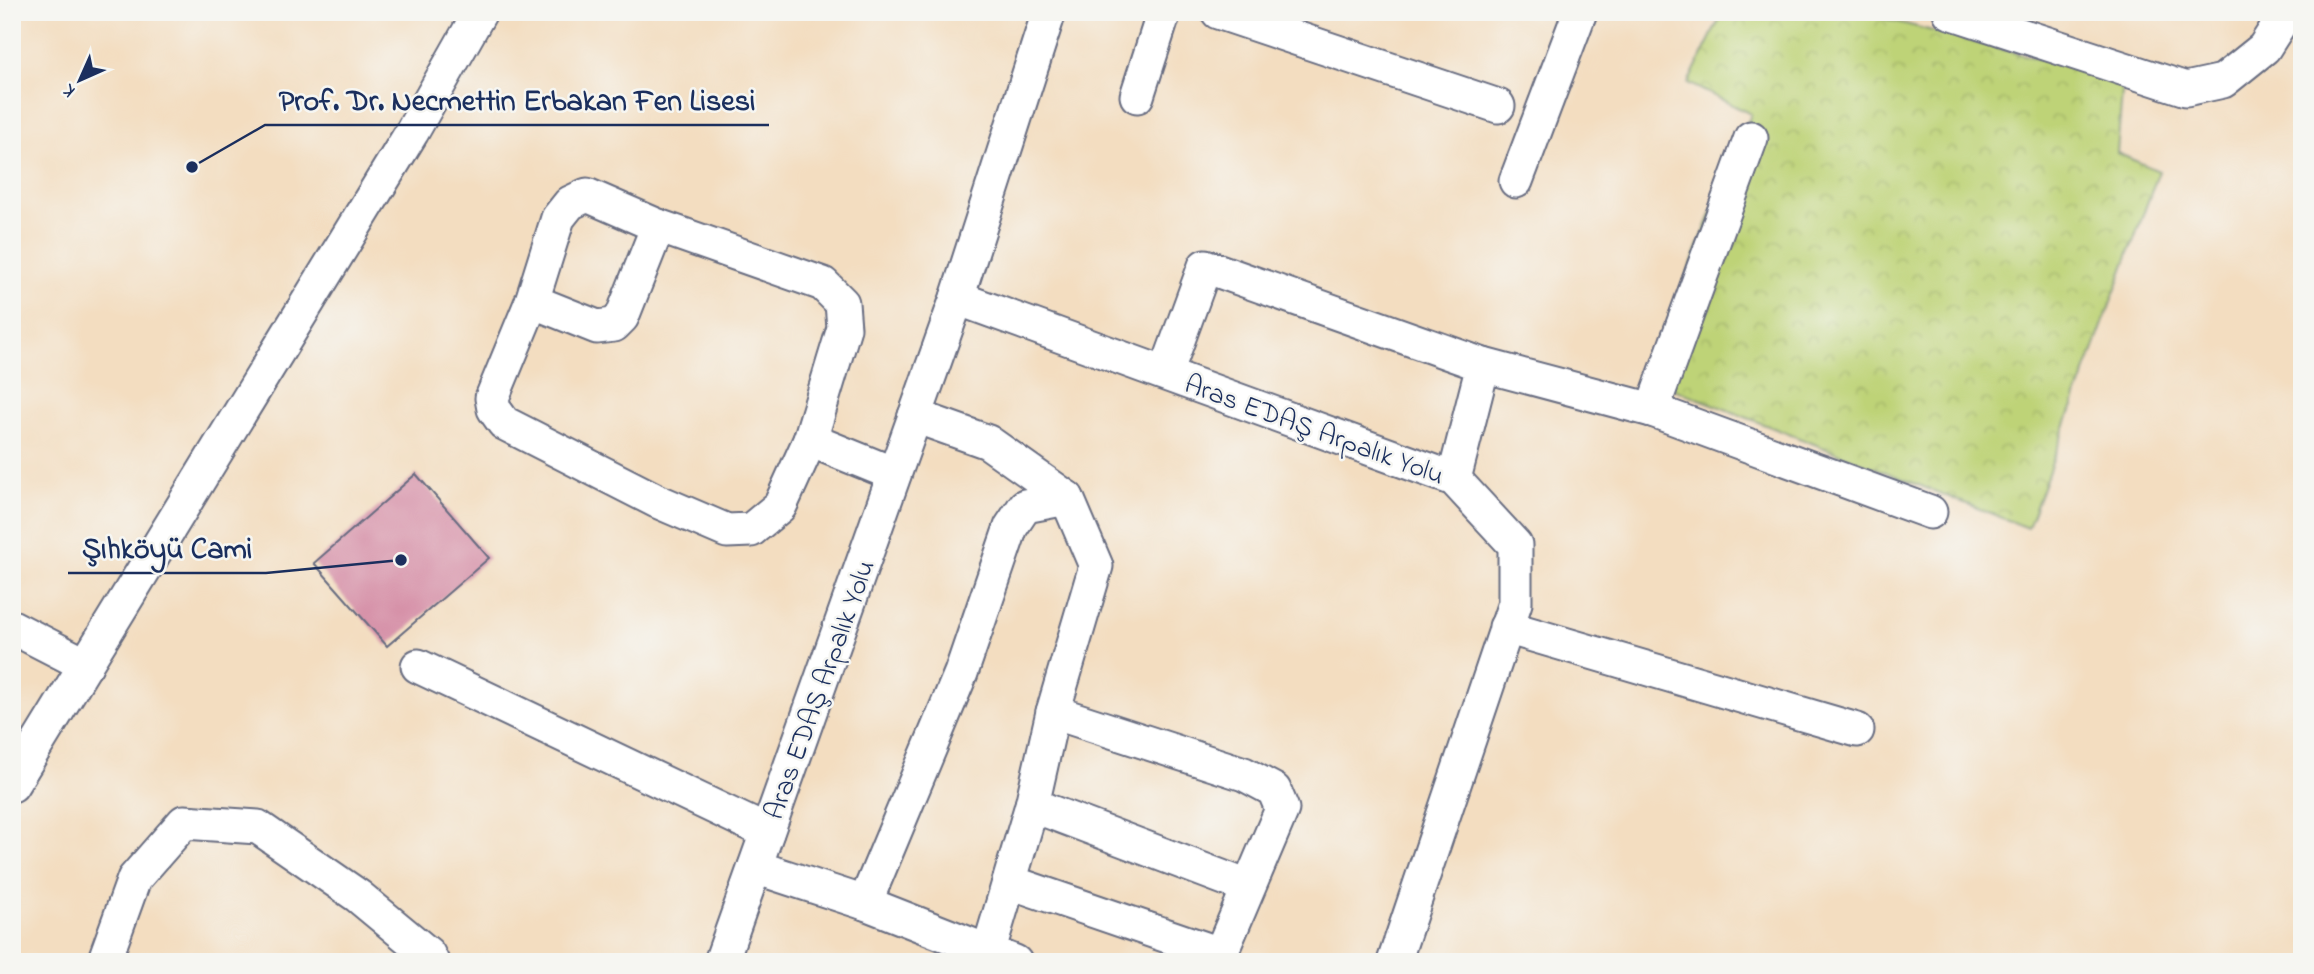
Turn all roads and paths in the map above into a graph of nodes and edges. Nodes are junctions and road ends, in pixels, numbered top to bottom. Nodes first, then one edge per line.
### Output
1 (480, 12) edge
2 (1049, 12) edge
3 (1164, 12) edge
4 (1218, 12) edge
5 (1580, 12) edge
6 (1950, 12) edge
7 (2287, 12) edge
8 (1137, 96) dead end
9 (1498, 106) dead end
10 (1751, 138) dead end
11 (1516, 181) dead end
12 (658, 226) junction
13 (957, 298) junction
14 (532, 301) junction
15 (1483, 365) junction
16 (1166, 373) junction
17 (1652, 410) junction
18 (915, 416) junction
19 (810, 440) junction
20 (894, 474) junction
21 (1454, 479) junction
22 (1067, 498) junction
23 (1930, 512) dead end
24 (12, 627) edge
25 (1506, 627) junction
26 (86, 665) junction
27 (418, 666) dead end
28 (1053, 712) junction
29 (1857, 730) dead end
30 (12, 785) edge
31 (1032, 805) junction
32 (767, 832) junction
33 (755, 867) junction
34 (1010, 882) junction
35 (1248, 887) junction
36 (866, 903) junction
37 (1002, 958) edge
38 (1219, 958) edge
39 (104, 962) edge
40 (432, 962) edge
41 (721, 962) edge
42 (1394, 962) edge

1 - 26 street
2 - 13 street, Aras EDAŞ Arpalık Yolu
3 - 8 street
4 - 9 street
5 - 11 street
6 - 7 street
10 - 17 street
12 - 14 street
12 - 14 street
12 - 19 street
13 - 16 street, Aras EDAŞ Arpalık Yolu
13 - 18 street, Aras EDAŞ Arpalık Yolu
14 - 19 street
15 - 16 street
15 - 17 street
15 - 21 street
16 - 21 street, Aras EDAŞ Arpalık Yolu
17 - 23 street
18 - 20 street, Aras EDAŞ Arpalık Yolu
18 - 22 street
19 - 20 street
20 - 32 street, Aras EDAŞ Arpalık Yolu
21 - 25 street, Aras EDAŞ Arpalık Yolu
22 - 28 street
22 - 36 street
24 - 26 street
25 - 29 street
25 - 42 street, Aras EDAŞ Arpalık Yolu
26 - 30 street
27 - 32 street
28 - 31 street
28 - 35 street
31 - 34 street
31 - 35 street
32 - 33 street, Aras EDAŞ Arpalık Yolu
33 - 36 street
33 - 41 street, Aras EDAŞ Arpalık Yolu
34 - 37 street
34 - 38 street
35 - 38 street
36 - 37 street
39 - 40 street

